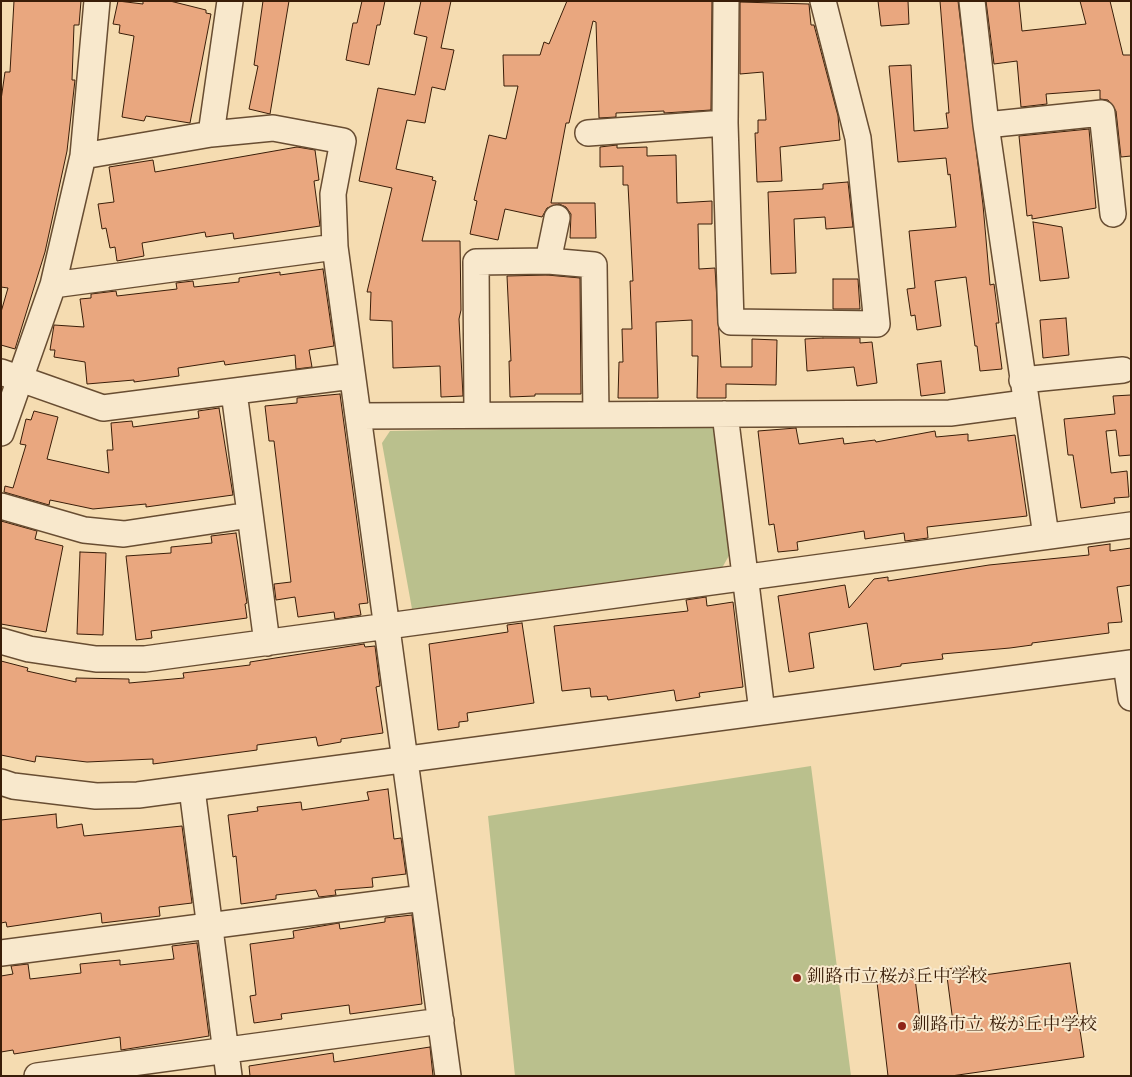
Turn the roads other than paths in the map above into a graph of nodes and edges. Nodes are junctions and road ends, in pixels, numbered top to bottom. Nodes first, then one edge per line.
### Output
1 (97, 1) edge
2 (230, 1) edge
3 (726, 1) edge
4 (823, 1) edge
5 (972, 1) edge
6 (725, 123) junction
7 (986, 124) junction
8 (588, 133) dead end
9 (211, 134) junction
10 (84, 156) junction
11 (1113, 214) dead end
12 (557, 218) dead end
13 (335, 246) junction
14 (548, 261) junction
15 (53, 285) junction
16 (1123, 370) dead end
17 (11, 375) edge
18 (352, 376) junction
19 (234, 392) junction
20 (1023, 392) junction
21 (477, 414) junction
22 (724, 414) junction
23 (596, 415) junction
24 (360, 416) junction
25 (1, 433) edge
26 (1, 506) edge
27 (250, 515) junction
28 (1131, 525) edge
29 (1046, 536) junction
30 (744, 578) junction
31 (387, 626) junction
32 (1, 640) edge
33 (267, 643) junction
34 (1128, 663) edge
35 (1131, 698) edge
36 (762, 712) junction
37 (406, 760) junction
38 (1, 782) edge
39 (192, 789) junction
40 (423, 898) junction
41 (211, 925) junction
42 (1, 953) edge
43 (441, 1021) junction
44 (226, 1051) junction
45 (37, 1076) edge
46 (229, 1076) edge
47 (448, 1076) edge

1 - 10 street
2 - 9 street
3 - 6 street
4 - 6 street
5 - 7 street
6 - 8 street
7 - 11 street
7 - 20 street
9 - 10 street
9 - 13 street
10 - 15 street
12 - 14 street
13 - 15 street
13 - 18 street
14 - 21 street
14 - 23 street
15 - 17 street
16 - 20 street
17 - 19 street
17 - 25 street
18 - 19 street
18 - 24 street
19 - 27 street
20 - 22 street
20 - 29 street
21 - 23 street
21 - 24 street
22 - 23 street
22 - 30 street
24 - 31 street
26 - 27 street
27 - 33 street
28 - 29 street
29 - 30 street
30 - 31 street
30 - 36 street
31 - 33 street
31 - 37 street
32 - 33 street
34 - 35 street
34 - 36 street
36 - 37 street
37 - 39 street
37 - 40 street
38 - 39 street
39 - 41 street
40 - 41 street
40 - 43 street
41 - 42 street
41 - 44 street
43 - 44 street
43 - 47 street
44 - 45 street
44 - 46 street

